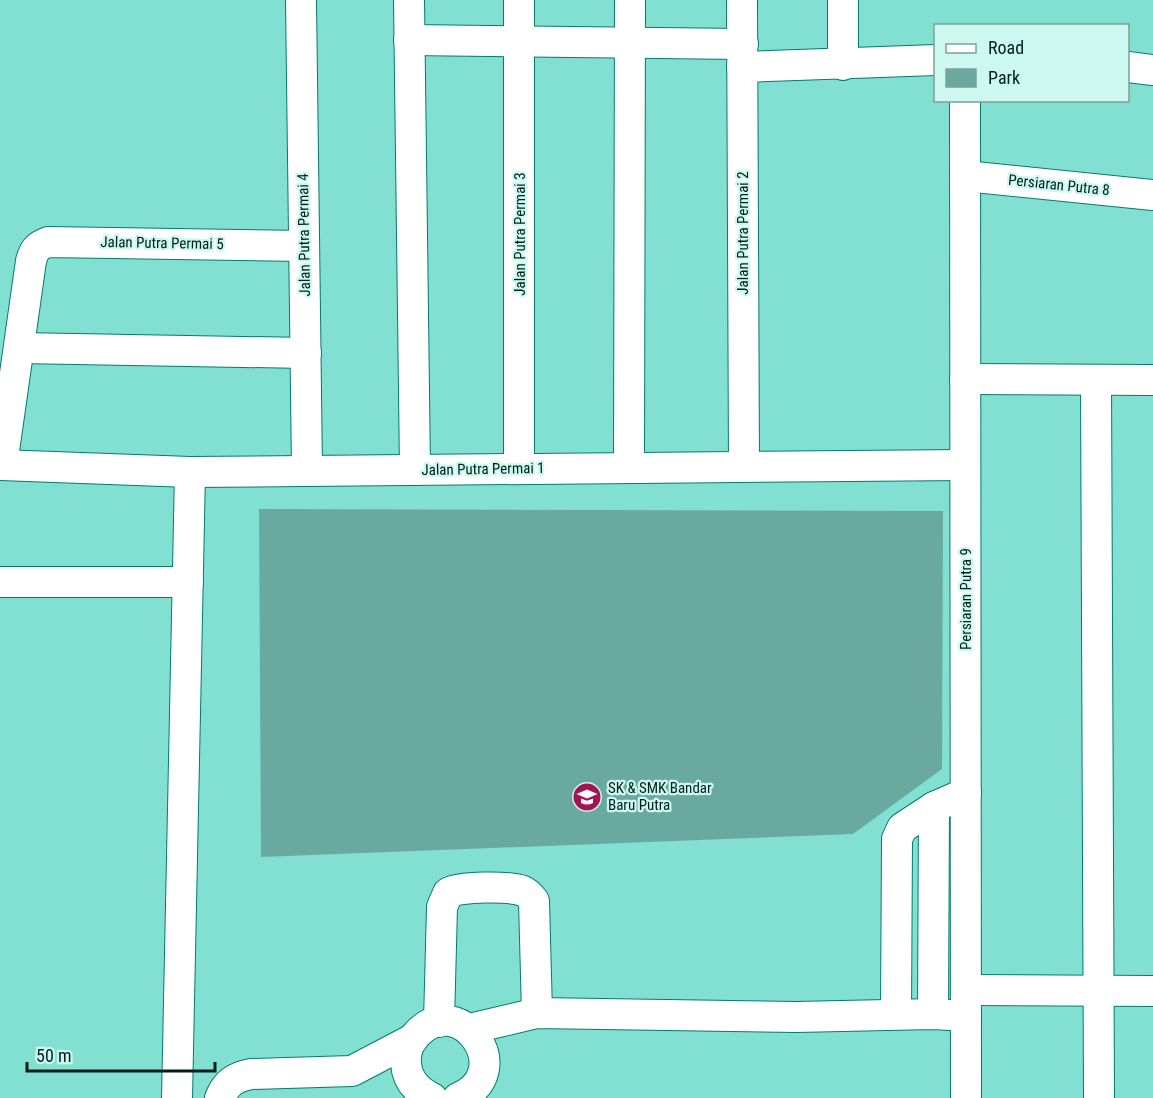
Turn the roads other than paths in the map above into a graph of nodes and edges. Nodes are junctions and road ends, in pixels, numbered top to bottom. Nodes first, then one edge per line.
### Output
1 (301, 0) edge
2 (409, 0) edge
3 (519, 0) edge
4 (630, 0) edge
5 (742, 0) edge
6 (843, 0) edge
7 (409, 40) junction
8 (631, 42) junction
9 (520, 43) junction
10 (743, 55) junction
11 (934, 60) edge
12 (843, 65) junction
13 (1129, 67) edge
14 (1153, 70) edge
15 (965, 102) edge
16 (965, 176) junction
17 (1153, 195) edge
18 (304, 246) junction
19 (19, 348) junction
20 (306, 353) junction
21 (965, 380) junction
22 (1096, 380) junction
23 (1153, 380) edge
24 (1, 465) edge
25 (965, 465) junction
26 (744, 466) junction
27 (629, 467) junction
28 (519, 468) junction
29 (307, 470) junction
30 (415, 470) junction
31 (190, 472) junction
32 (0, 582) edge
33 (188, 582) junction
34 (966, 793) junction
35 (934, 807) junction
36 (1098, 991) junction
37 (1153, 991) edge
38 (966, 1003) junction
39 (537, 1013) junction
40 (896, 1014) junction
41 (933, 1014) junction
42 (439, 1022) junction
43 (469, 1029) junction
44 (413, 1039) junction
45 (177, 1098) edge
46 (220, 1098) edge
47 (432, 1098) edge
48 (458, 1098) edge
49 (966, 1098) edge
50 (1099, 1098) edge

1 - 18 street, Jalan Putra Permai 4
2 - 7 street
3 - 9 street, Jalan Putra Permai 3
4 - 8 street
5 - 10 street, Jalan Putra Permai 2
6 - 12 street
7 - 9 street
7 - 30 street
8 - 9 street
8 - 10 street
8 - 27 street
9 - 28 street, Jalan Putra Permai 3
10 - 12 street
10 - 26 street, Jalan Putra Permai 2
11 - 12 street
13 - 14 street
15 - 16 street, Persiaran Putra 9
16 - 17 street, Persiaran Putra 8
16 - 21 street, Persiaran Putra 9
18 - 19 street, Jalan Putra Permai 5
18 - 20 street, Jalan Putra Permai 4
19 - 20 street
19 - 24 street
20 - 29 street, Jalan Putra Permai 4
21 - 22 street
21 - 25 street, Persiaran Putra 9
22 - 23 street
22 - 36 street
24 - 31 street, Jalan Putra Permai 1
25 - 26 street, Jalan Putra Permai 1
25 - 34 street, Persiaran Putra 9
26 - 27 street, Jalan Putra Permai 1
27 - 28 street, Jalan Putra Permai 1
28 - 30 street, Jalan Putra Permai 1
29 - 30 street, Jalan Putra Permai 1
29 - 31 street, Jalan Putra Permai 1
31 - 33 street
32 - 33 street
33 - 45 street
34 - 35 street
34 - 38 street, Persiaran Putra 9
35 - 40 street
35 - 41 street
36 - 37 street
36 - 38 street
36 - 50 street
38 - 41 street
38 - 49 street, Persiaran Putra 9
39 - 40 street
39 - 42 street
39 - 43 street
40 - 41 street
42 - 43 street
42 - 44 street
43 - 48 street
44 - 46 street
44 - 47 street

